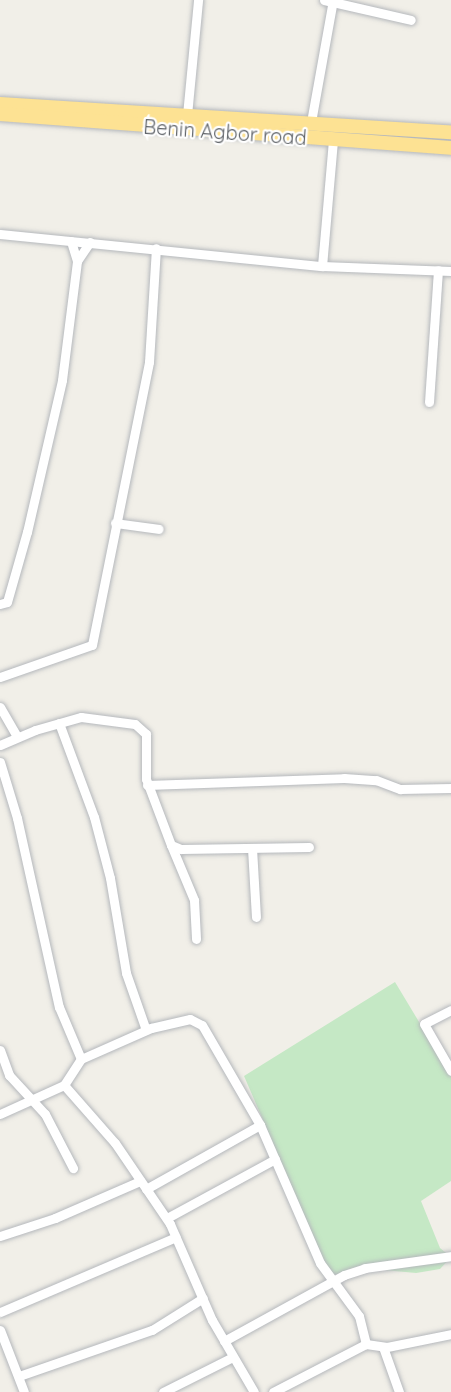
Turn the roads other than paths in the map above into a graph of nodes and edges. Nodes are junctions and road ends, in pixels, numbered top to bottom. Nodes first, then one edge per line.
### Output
1 (198, 0) edge
2 (330, 0) edge
3 (411, 20) dead end
4 (0, 104) edge
5 (0, 114) edge
6 (187, 115) junction
7 (311, 122) junction
8 (451, 132) edge
9 (333, 140) junction
10 (451, 148) edge
11 (0, 234) edge
12 (71, 241) junction
13 (90, 242) junction
14 (156, 248) junction
15 (77, 261) junction
16 (322, 266) junction
17 (438, 270) junction
18 (451, 271) edge
19 (429, 402) dead end
20 (115, 523) junction
21 (159, 529) dead end
22 (0, 604) edge
23 (0, 677) edge
24 (0, 707) edge
25 (59, 723) junction
26 (17, 737) junction
27 (0, 745) edge
28 (0, 762) edge
29 (147, 784) junction
30 (451, 788) edge
31 (171, 845) junction
32 (309, 847) dead end
33 (252, 848) junction
34 (256, 917) dead end
35 (196, 939) dead end
36 (451, 1010) edge
37 (146, 1030) junction
38 (0, 1050) edge
39 (81, 1059) junction
40 (451, 1071) edge
41 (64, 1085) junction
42 (29, 1098) junction
43 (0, 1114) edge
44 (261, 1125) junction
45 (275, 1159) junction
46 (73, 1168) dead end
47 (143, 1185) junction
48 (167, 1218) junction
49 (0, 1236) edge
50 (176, 1237) junction
51 (451, 1256) edge
52 (334, 1281) junction
53 (202, 1298) junction
54 (0, 1312) edge
55 (0, 1330) edge
56 (451, 1334) edge
57 (225, 1341) junction
58 (366, 1344) junction
59 (382, 1347) junction
60 (233, 1357) junction
61 (19, 1376) junction
62 (24, 1392) edge
63 (163, 1392) edge
64 (254, 1392) edge
65 (273, 1392) edge
66 (399, 1392) edge

1 - 6 street
2 - 3 street
2 - 7 street
4 - 6 highway, Benin Agbor road
5 - 9 highway, Benin Agbor road
6 - 7 highway, Benin Agbor road
7 - 8 highway, Benin Agbor road
9 - 10 highway, Benin Agbor road
9 - 16 street
11 - 12 street
12 - 13 street
12 - 15 street
13 - 14 street
13 - 15 street
14 - 16 street
14 - 20 street
15 - 22 street
16 - 17 street
17 - 18 street
17 - 19 street
20 - 21 street
20 - 23 street
24 - 26 street
25 - 26 street
25 - 29 street
25 - 37 street
26 - 27 street
28 - 39 street
29 - 30 street
29 - 31 street
31 - 33 street
31 - 35 street
32 - 33 street
33 - 34 street
36 - 40 street
37 - 39 street
37 - 44 street
38 - 42 street
39 - 41 street
41 - 42 street
41 - 47 street
42 - 43 street
42 - 46 street
44 - 45 street
44 - 47 street
45 - 48 street
45 - 52 street
47 - 48 street
47 - 49 street
48 - 50 street
50 - 53 street
50 - 54 street
51 - 52 street
52 - 57 street
52 - 58 street
53 - 57 street
53 - 61 street
55 - 61 street
56 - 59 street
57 - 60 street
58 - 59 street
58 - 65 street
59 - 66 street
60 - 63 street
60 - 64 street
61 - 62 street

